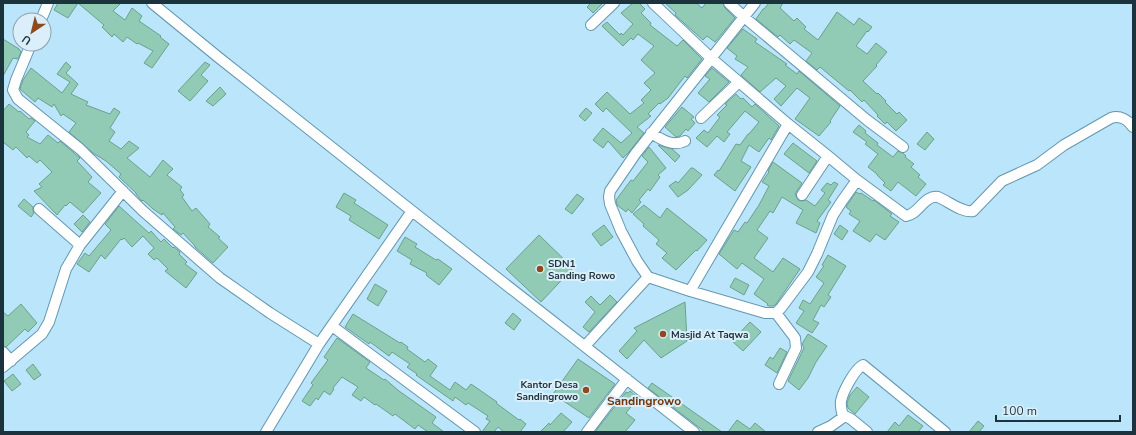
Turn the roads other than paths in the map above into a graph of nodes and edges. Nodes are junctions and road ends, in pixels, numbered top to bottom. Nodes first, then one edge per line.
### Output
1 (152, 3) edge
2 (614, 3) edge
3 (653, 3) edge
4 (729, 3) edge
5 (755, 3) edge
6 (744, 17) junction
7 (591, 25) dead end
8 (28, 52) edge
9 (711, 58) junction
10 (739, 82) junction
11 (702, 118) dead end
12 (788, 124) junction
13 (1133, 127) edge
14 (651, 133) junction
15 (685, 141) dead end
16 (903, 147) dead end
17 (828, 156) junction
18 (857, 180) junction
19 (123, 191) junction
20 (802, 195) dead end
21 (39, 209) dead end
22 (412, 211) junction
23 (80, 245) junction
24 (648, 277) junction
25 (690, 291) junction
26 (776, 313) junction
27 (332, 326) junction
28 (319, 344) junction
29 (585, 346) junction
30 (3, 352) edge
31 (7, 364) edge
32 (627, 379) junction
33 (779, 384) dead end
34 (843, 417) junction
35 (266, 432) edge
36 (475, 432) edge
37 (587, 432) edge
38 (694, 432) edge
39 (818, 432) edge
40 (867, 432) edge
41 (945, 432) edge

1 - 22 street
2 - 7 street
3 - 9 street
4 - 6 street
5 - 6 street
6 - 9 street
6 - 16 street
8 - 19 street
9 - 10 street
9 - 14 street
10 - 11 street
10 - 12 street
12 - 17 street
12 - 25 street
13 - 18 street
14 - 15 street
14 - 24 street
17 - 18 street
17 - 20 street
18 - 26 street
19 - 23 street
19 - 28 street
21 - 23 street
22 - 27 street
22 - 29 street
23 - 31 street
24 - 25 street
24 - 29 street
25 - 26 street
26 - 33 street
27 - 28 street
27 - 36 street
28 - 35 street
29 - 32 street
30 - 31 street
32 - 37 street
32 - 38 street
34 - 39 street
34 - 40 street
34 - 41 street

